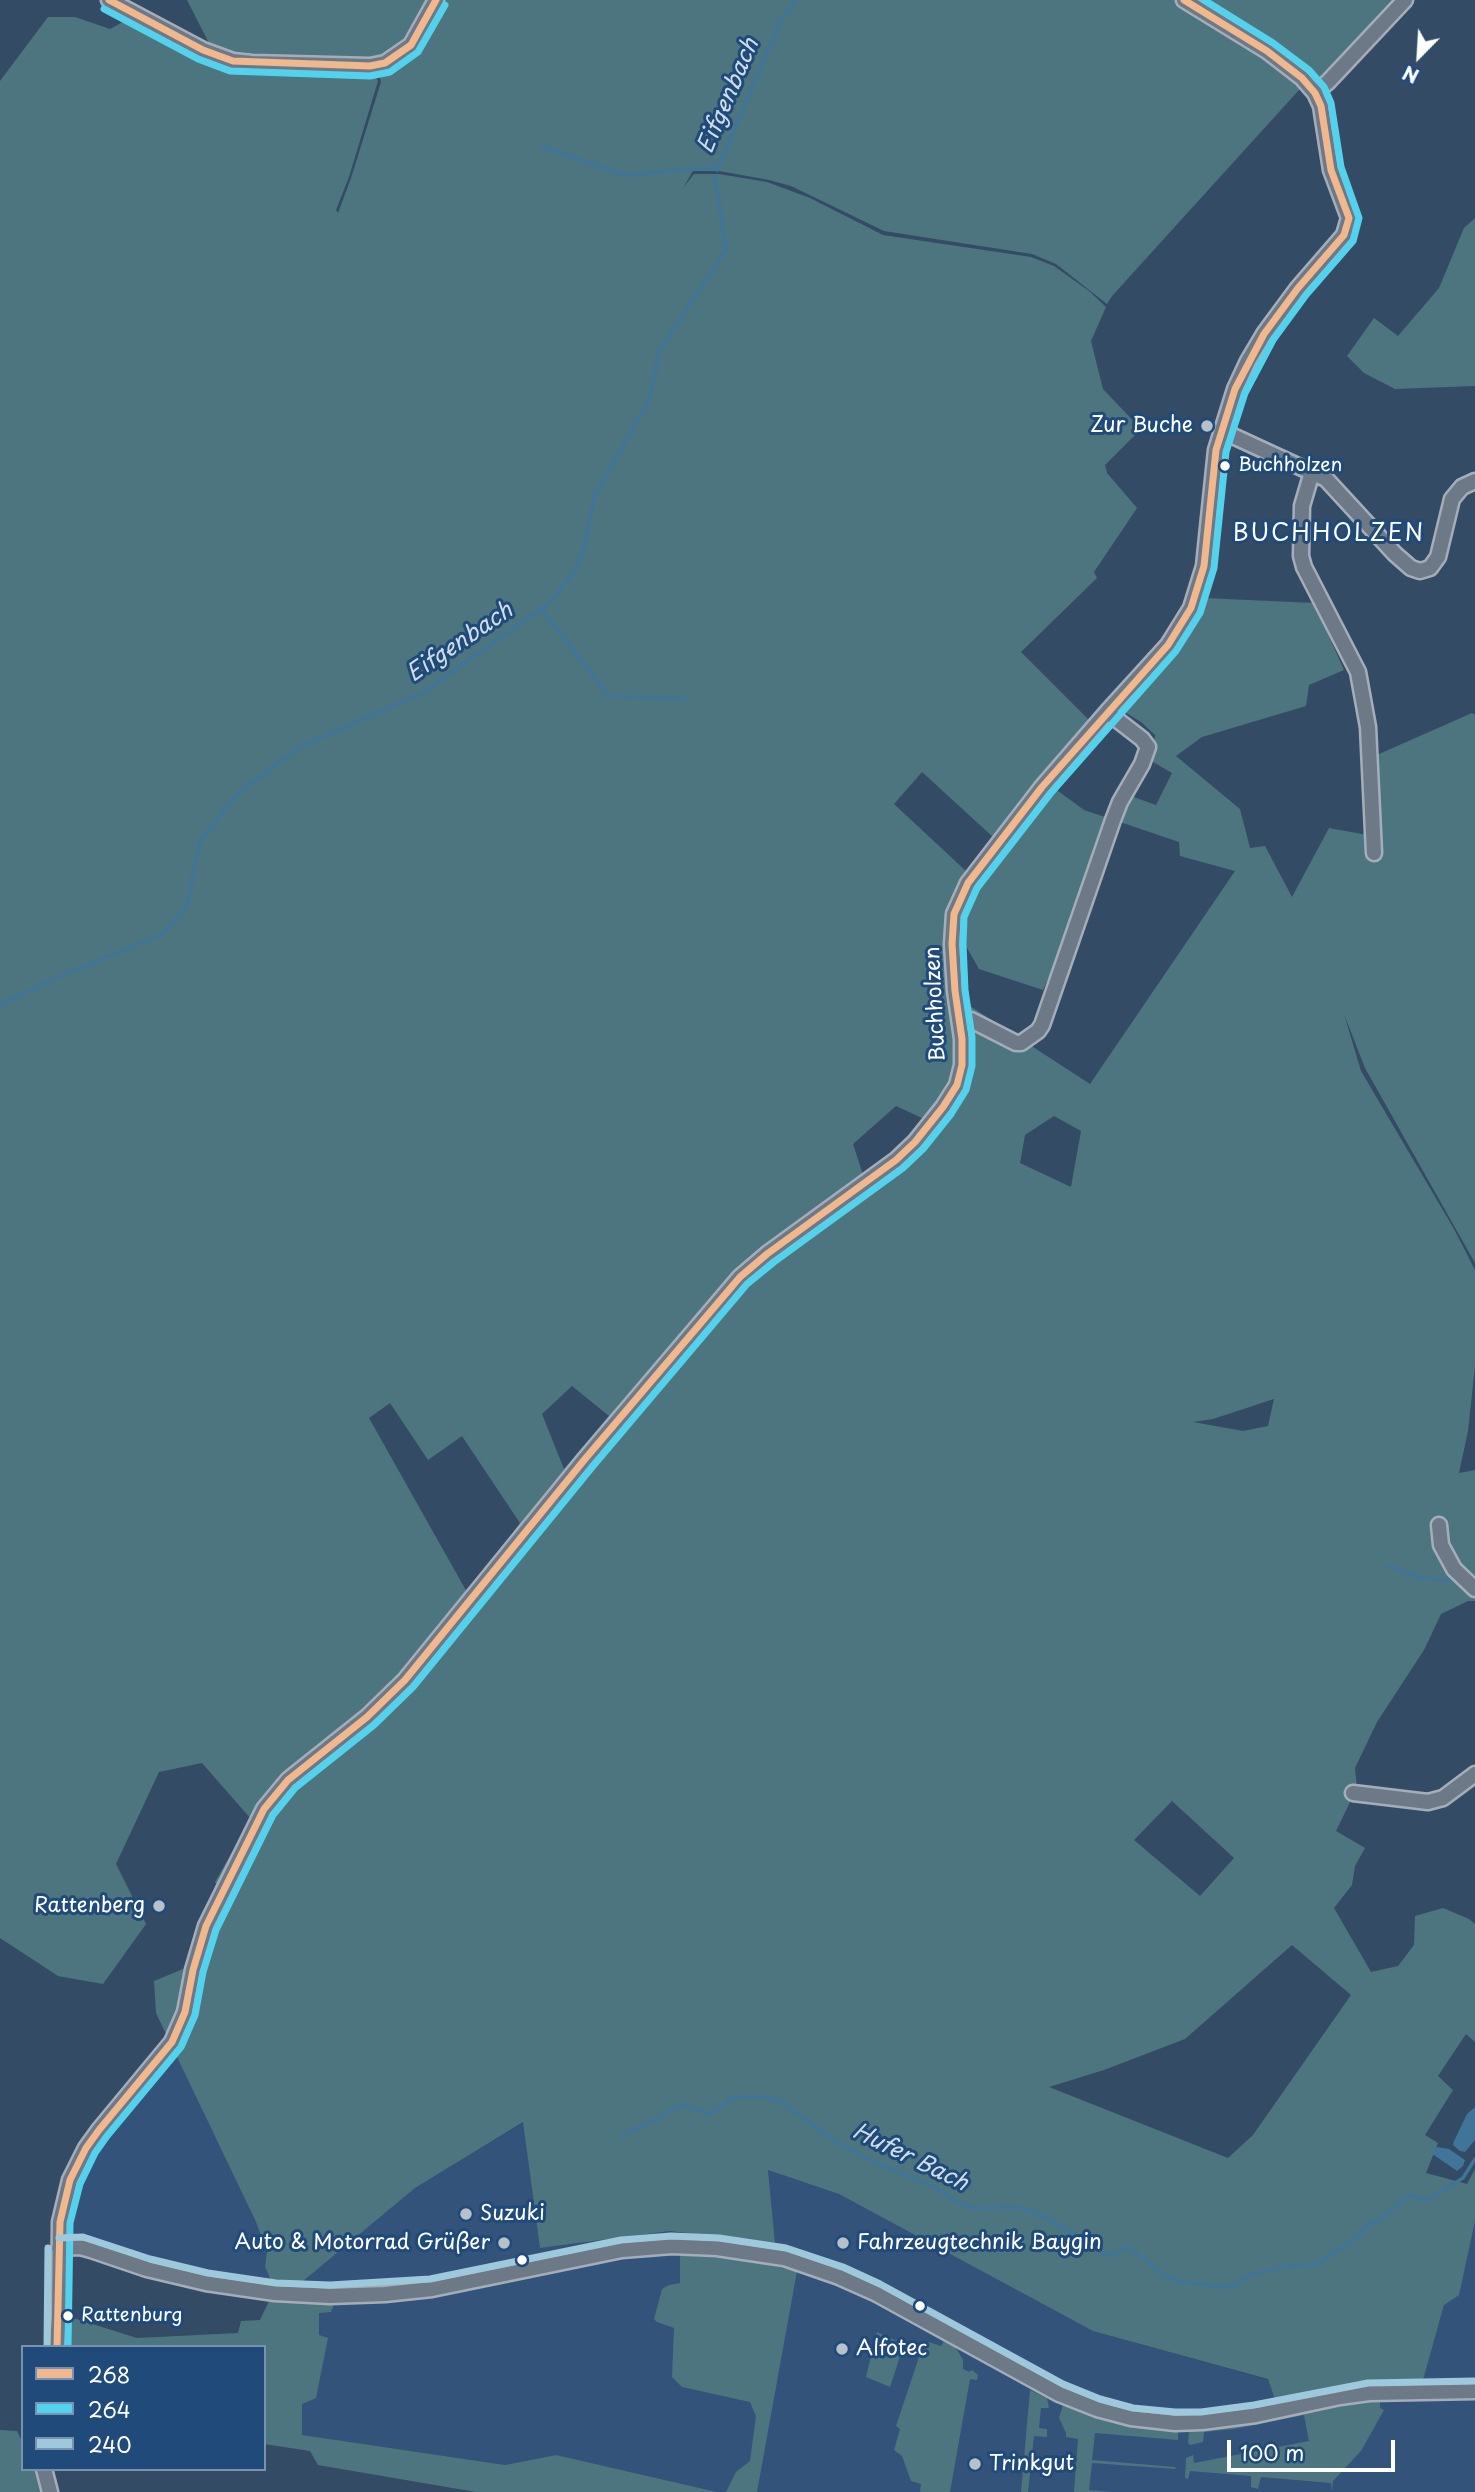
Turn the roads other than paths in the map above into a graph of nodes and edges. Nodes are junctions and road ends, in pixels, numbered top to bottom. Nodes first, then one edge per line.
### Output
1 (109, 0) edge
2 (436, 0) edge
3 (1184, 0) edge
4 (1405, 0) edge
5 (1315, 93) junction
6 (1222, 431) junction
7 (1312, 472) junction
8 (1475, 481) edge
9 (1107, 712) junction
10 (1374, 853) dead end
11 (959, 1020) junction
12 (1438, 1525) dead end
13 (1475, 1590) edge
14 (1475, 1774) edge
15 (1353, 1793) dead end
16 (59, 2248) junction
17 (57, 2345) edge
18 (1475, 2391) edge
19 (45, 2471) edge
20 (50, 2492) edge

1 - 2 street
3 - 5 street
4 - 5 street
5 - 6 street, Buchholzen
6 - 7 street
6 - 9 street, Buchholzen
7 - 8 street
7 - 10 street
9 - 11 street, Buchholzen
9 - 11 street
11 - 16 street, Buchholzen
12 - 13 street
14 - 15 street
16 - 17 street, Buchholzen
16 - 18 street
19 - 20 street

